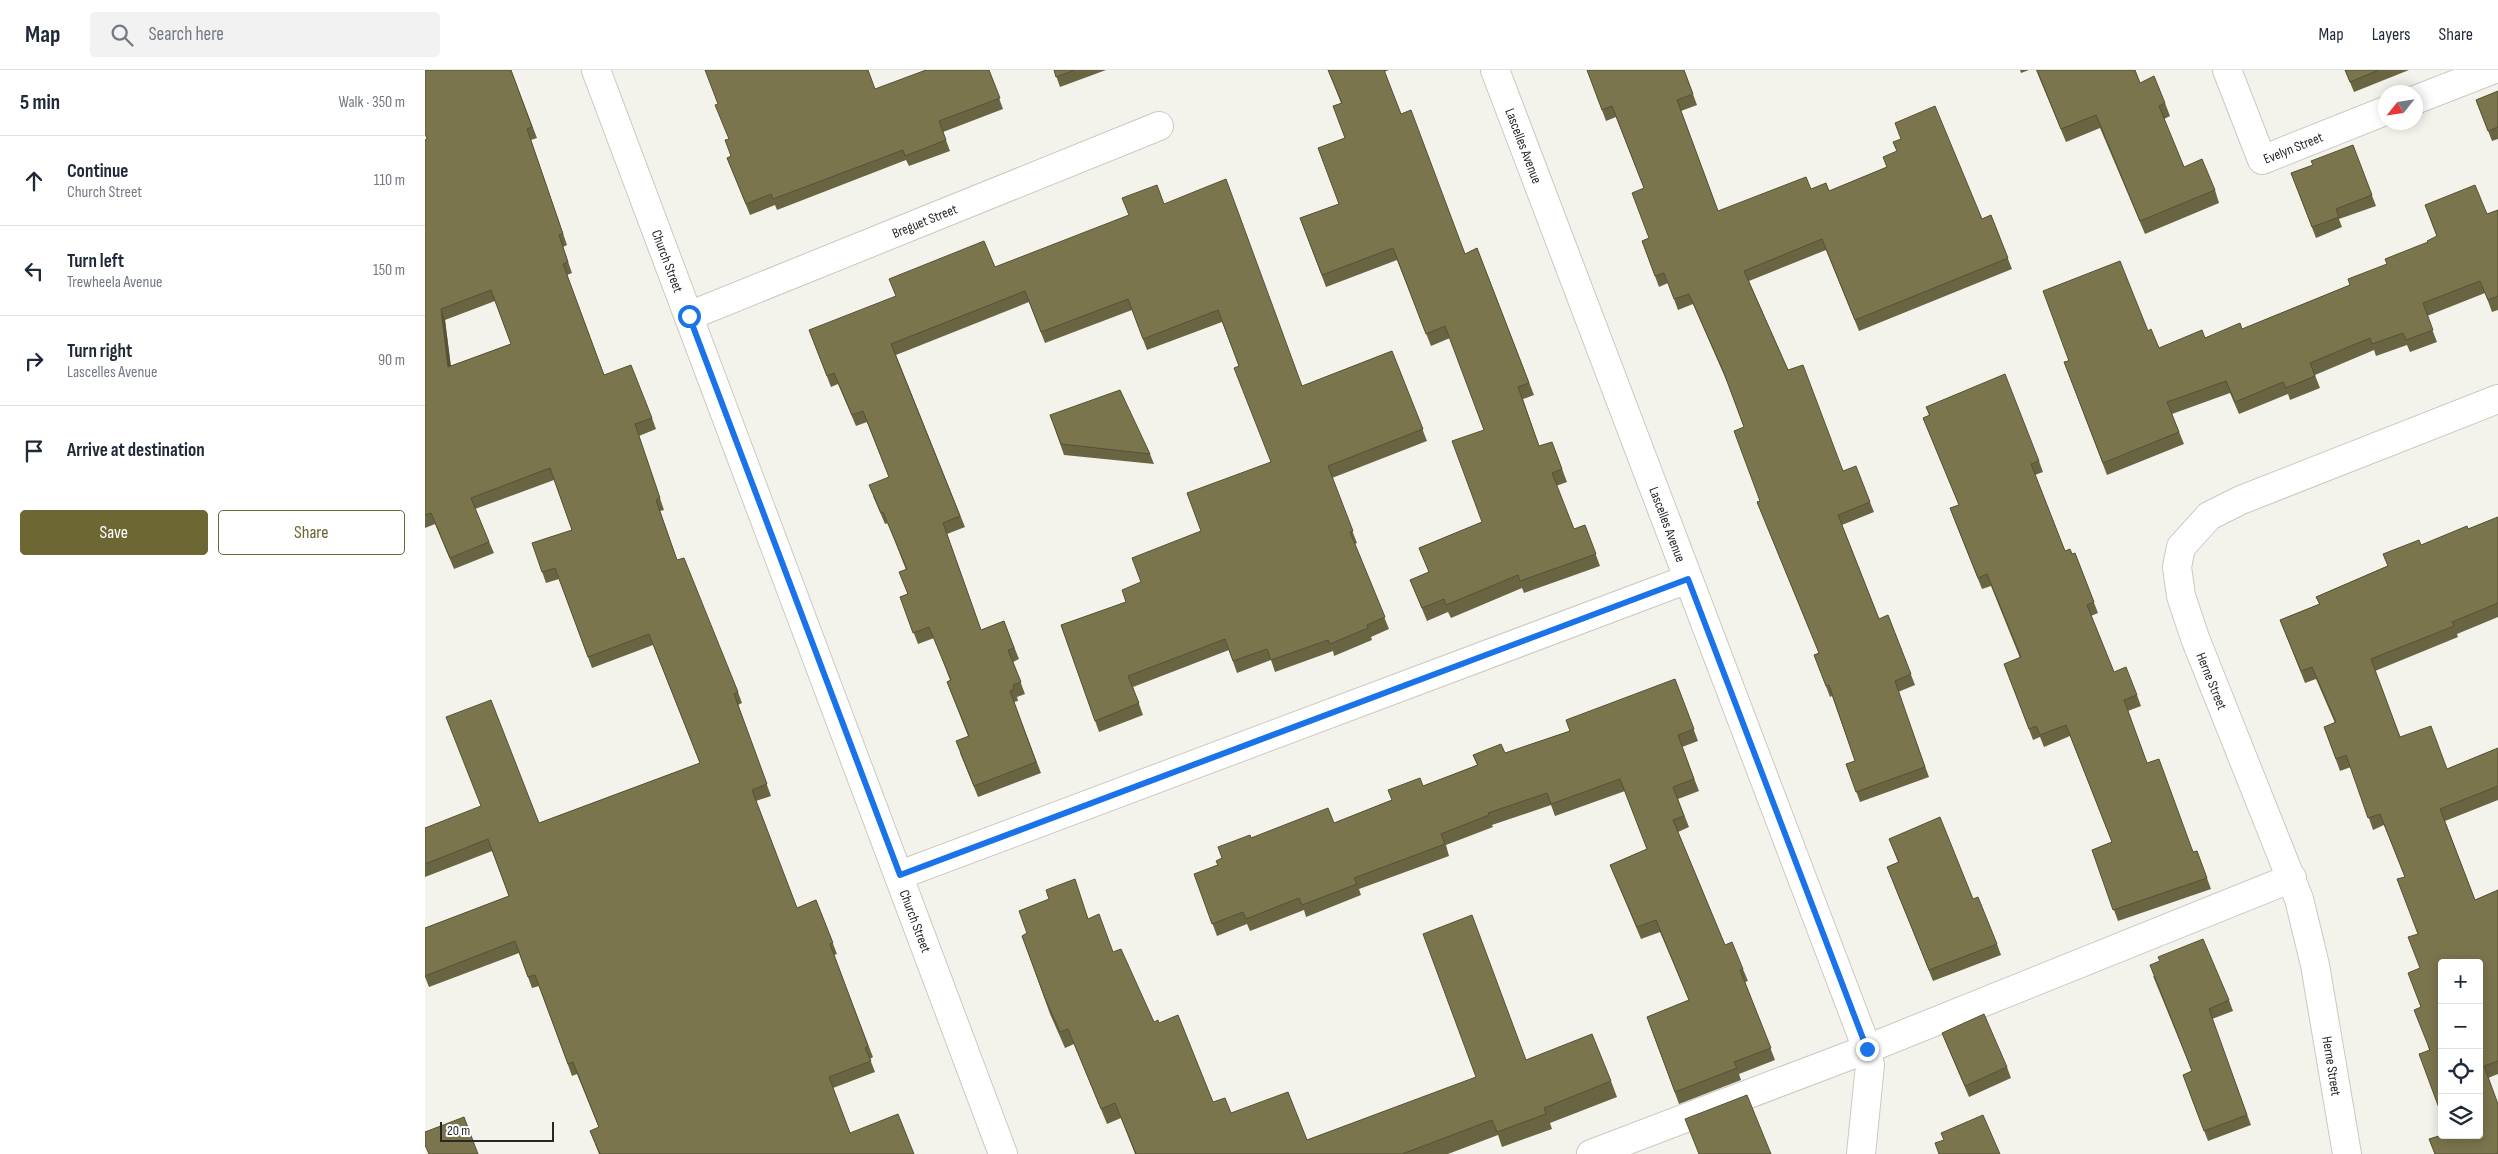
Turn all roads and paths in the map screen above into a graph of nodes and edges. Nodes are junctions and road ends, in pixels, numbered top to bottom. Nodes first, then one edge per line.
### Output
1 (596, 70) edge
2 (1495, 70) edge
3 (2227, 70) edge
4 (2492, 70) edge
5 (2423, 97) edge
6 (2378, 115) edge
7 (1159, 126) dead end
8 (689, 316) junction
9 (2498, 399) edge
10 (1688, 579) junction
11 (900, 875) junction
12 (2292, 878) junction
13 (1867, 1049) junction
14 (1003, 1154) edge
15 (1591, 1154) edge
16 (1861, 1154) edge
17 (2347, 1154) edge

1 - 8 street, Church Street
2 - 10 street, Lascelles Avenue
3 - 6 street, Evelyn Street
4 - 5 street
7 - 8 street, Breguet Street
8 - 11 street, Church Street
9 - 12 street, Herne Street
10 - 11 street
10 - 13 street, Lascelles Avenue
11 - 14 street, Church Street
12 - 13 street
12 - 17 street, Herne Street
13 - 15 street
13 - 16 street, Lascelles Avenue

